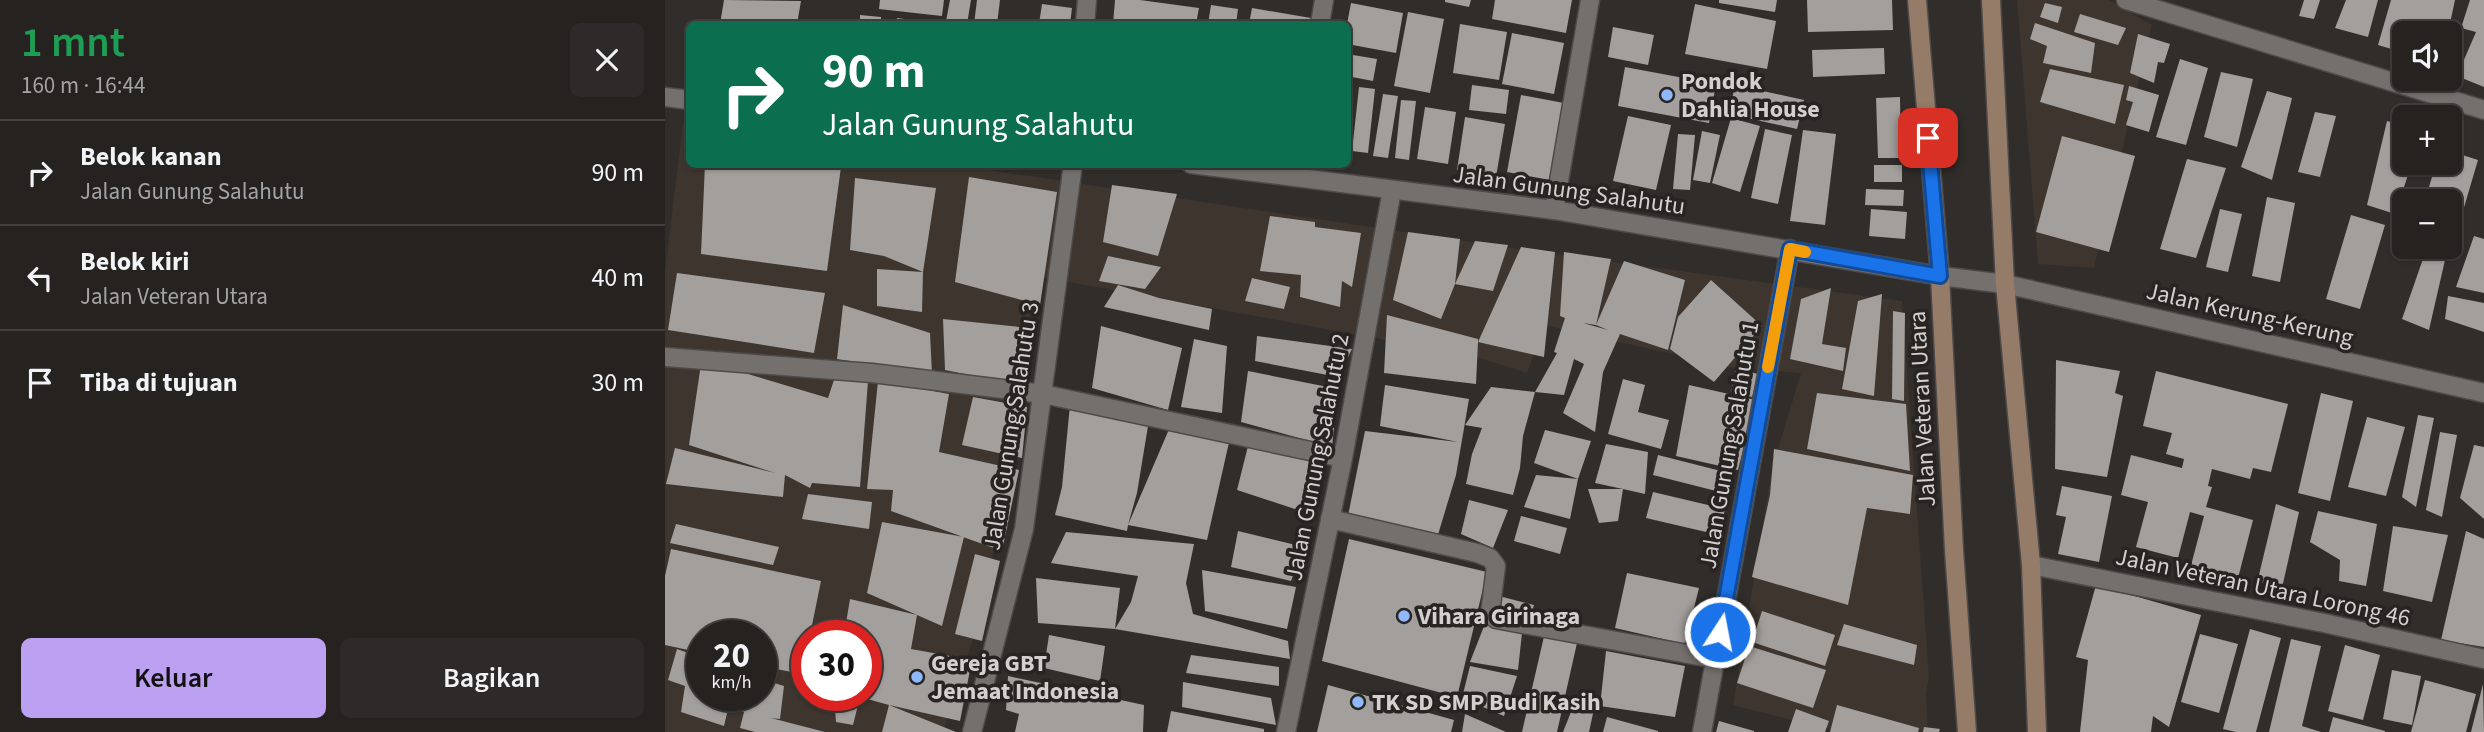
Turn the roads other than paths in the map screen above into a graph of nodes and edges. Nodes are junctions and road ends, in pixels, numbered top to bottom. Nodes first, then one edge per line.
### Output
1 (1087, 0) edge
2 (1324, 0) edge
3 (1590, 0) edge
4 (1917, 0) edge
5 (1991, 0) edge
6 (2126, 0) edge
7 (1085, 21) edge
8 (1320, 21) edge
9 (665, 97) edge
10 (686, 100) edge
11 (2484, 110) edge
12 (1072, 168) edge
13 (1251, 168) edge
14 (1296, 171) edge
15 (1392, 190) junction
16 (1554, 210) junction
17 (1790, 249) junction
18 (1940, 276) junction
19 (2005, 284) junction
20 (665, 357) edge
21 (2484, 393) edge
22 (1043, 394) junction
23 (1343, 458) junction
24 (1330, 519) junction
25 (2031, 565) junction
26 (1715, 659) junction
27 (2484, 659) edge
28 (972, 732) edge
29 (1286, 732) edge
30 (1702, 732) edge
31 (1967, 732) edge
32 (2037, 732) edge

1 - 7 street
2 - 8 street
3 - 16 street
4 - 18 main road, Jalan Veteran Utara
5 - 19 main road
6 - 11 street
9 - 10 street
12 - 22 street, Jalan Gunung Salahutu 3
13 - 14 street, Jalan Gunung Salahutu
14 - 15 street, Jalan Gunung Salahutu
15 - 16 street, Jalan Gunung Salahutu
15 - 23 street, Jalan Gunung Salahutu 2
16 - 17 street, Jalan Gunung Salahutu
17 - 18 street, Jalan Gunung Salahutu
17 - 26 street, Jalan Gunung Salahutu 1
18 - 19 street, Jalan Kerung-Kerung
18 - 31 main road, Jalan Veteran Utara
19 - 21 street, Jalan Kerung-Kerung
19 - 25 main road
20 - 22 street
22 - 23 street
22 - 28 street, Jalan Gunung Salahutu 3
23 - 24 street, Jalan Gunung Salahutu 2
24 - 26 street
24 - 29 street, Jalan Gunung Salahutu 2
25 - 27 street, Jalan Veteran Utara Lorong 46
25 - 32 main road
26 - 30 street, Jalan Gunung Salahutu 1

